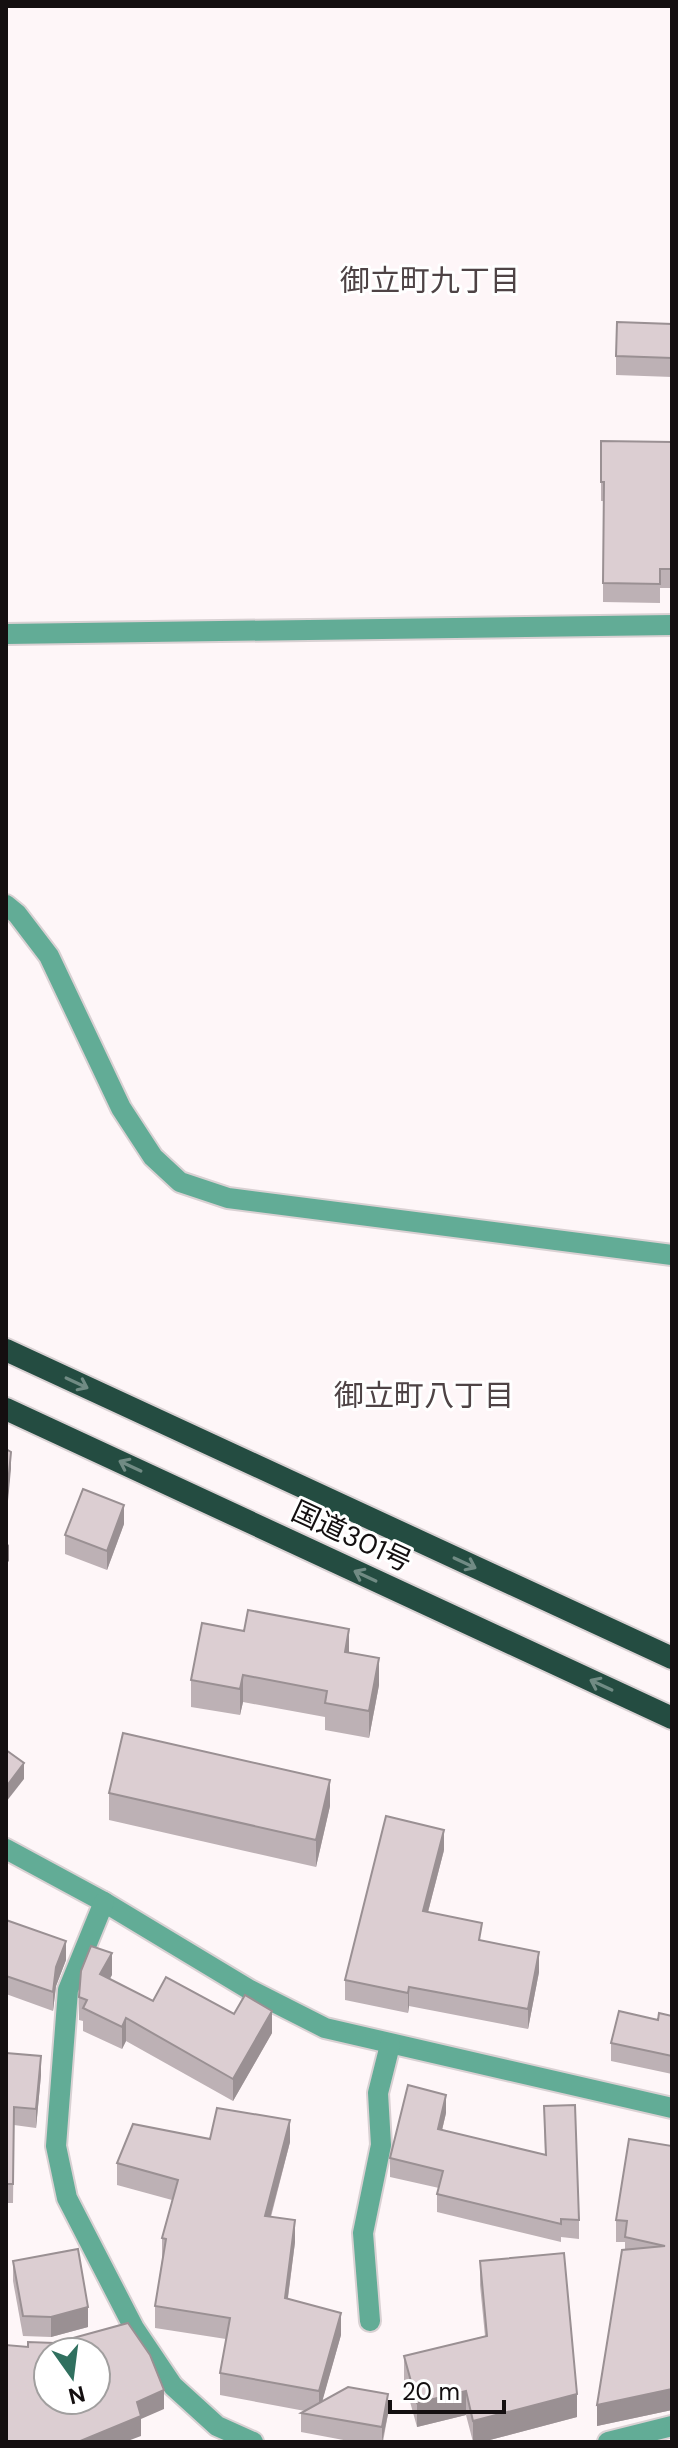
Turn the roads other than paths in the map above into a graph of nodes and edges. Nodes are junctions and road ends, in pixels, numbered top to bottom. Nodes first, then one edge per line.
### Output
1 (672, 625) edge
2 (6, 634) edge
3 (6, 905) edge
4 (672, 1255) edge
5 (6, 1350) edge
6 (6, 1409) edge
7 (672, 1658) edge
8 (672, 1718) edge
9 (6, 1849) edge
10 (104, 1902) junction
11 (390, 2045) junction
12 (672, 2108) edge
13 (370, 2321) dead end
14 (672, 2426) edge
15 (253, 2442) edge
16 (608, 2442) edge

1 - 2 street
3 - 4 street
5 -> 7 highway, 国道301号
8 -> 6 highway, 国道301号
9 - 10 street
10 - 11 street
10 - 15 street
11 - 12 street
11 - 13 street
14 - 16 street

